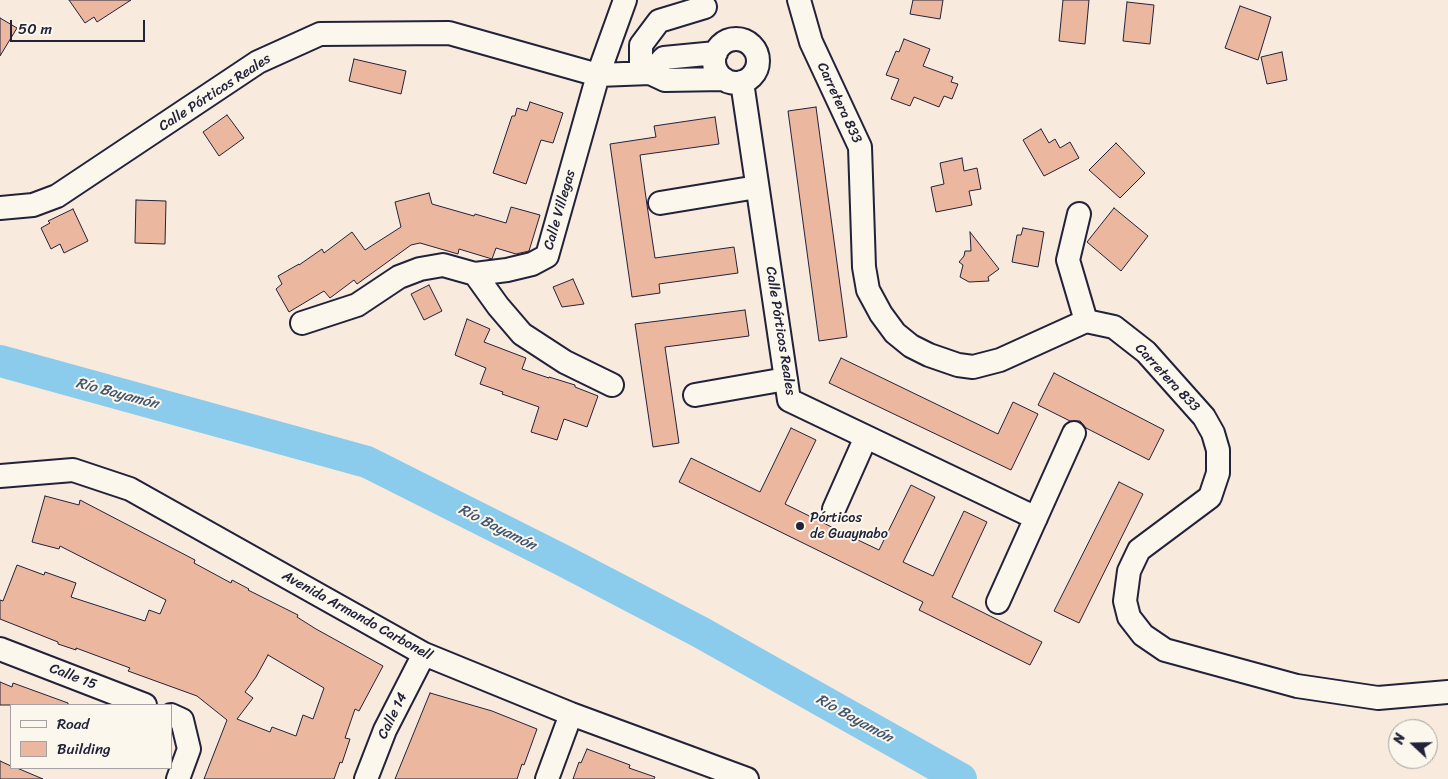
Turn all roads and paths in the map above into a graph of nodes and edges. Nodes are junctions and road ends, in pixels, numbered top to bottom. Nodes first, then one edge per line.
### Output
1 (625, 0) edge
2 (799, 0) edge
3 (705, 7) dead end
4 (716, 53) junction
5 (646, 73) junction
6 (598, 75) junction
7 (733, 80) junction
8 (757, 187) junction
9 (660, 203) dead end
10 (0, 208) edge
11 (1079, 214) dead end
12 (475, 274) junction
13 (1086, 321) junction
14 (302, 322) dead end
15 (786, 379) junction
16 (612, 384) dead end
17 (695, 395) dead end
18 (1074, 433) dead end
19 (866, 437) junction
20 (0, 476) edge
21 (834, 509) dead end
22 (1036, 518) junction
23 (998, 602) dead end
24 (0, 649) edge
25 (424, 654) junction
26 (1448, 692) edge
27 (142, 704) edge
28 (571, 714) junction
29 (172, 715) edge
30 (735, 777) edge
31 (178, 779) edge
32 (366, 779) edge
33 (547, 779) edge

1 - 6 street, Calle Villegas
2 - 13 street, Carretera 833
3 - 5 street
4 - 5 street
4 - 7 street
4 - 7 street
5 - 6 street, Calle Pórticos Reales
5 - 7 street, Calle Pórticos Reales
6 - 10 street, Calle Pórticos Reales
6 - 12 street, Calle Villegas
7 - 8 street, Calle Pórticos Reales
8 - 9 street
8 - 15 street, Calle Pórticos Reales
11 - 13 street
12 - 14 street, Calle Villegas
12 - 16 street
13 - 26 street, Carretera 833
15 - 17 street
15 - 19 street, Calle Pórticos Reales
18 - 22 street
19 - 21 street
19 - 22 street, Calle Pórticos Reales
20 - 25 street, Avenida Armando Carbonell
22 - 23 street
24 - 27 street, Calle 15
25 - 28 street, Avenida Armando Carbonell
25 - 32 street, Calle 14
28 - 30 street, Avenida Armando Carbonell
28 - 33 street
29 - 31 street

